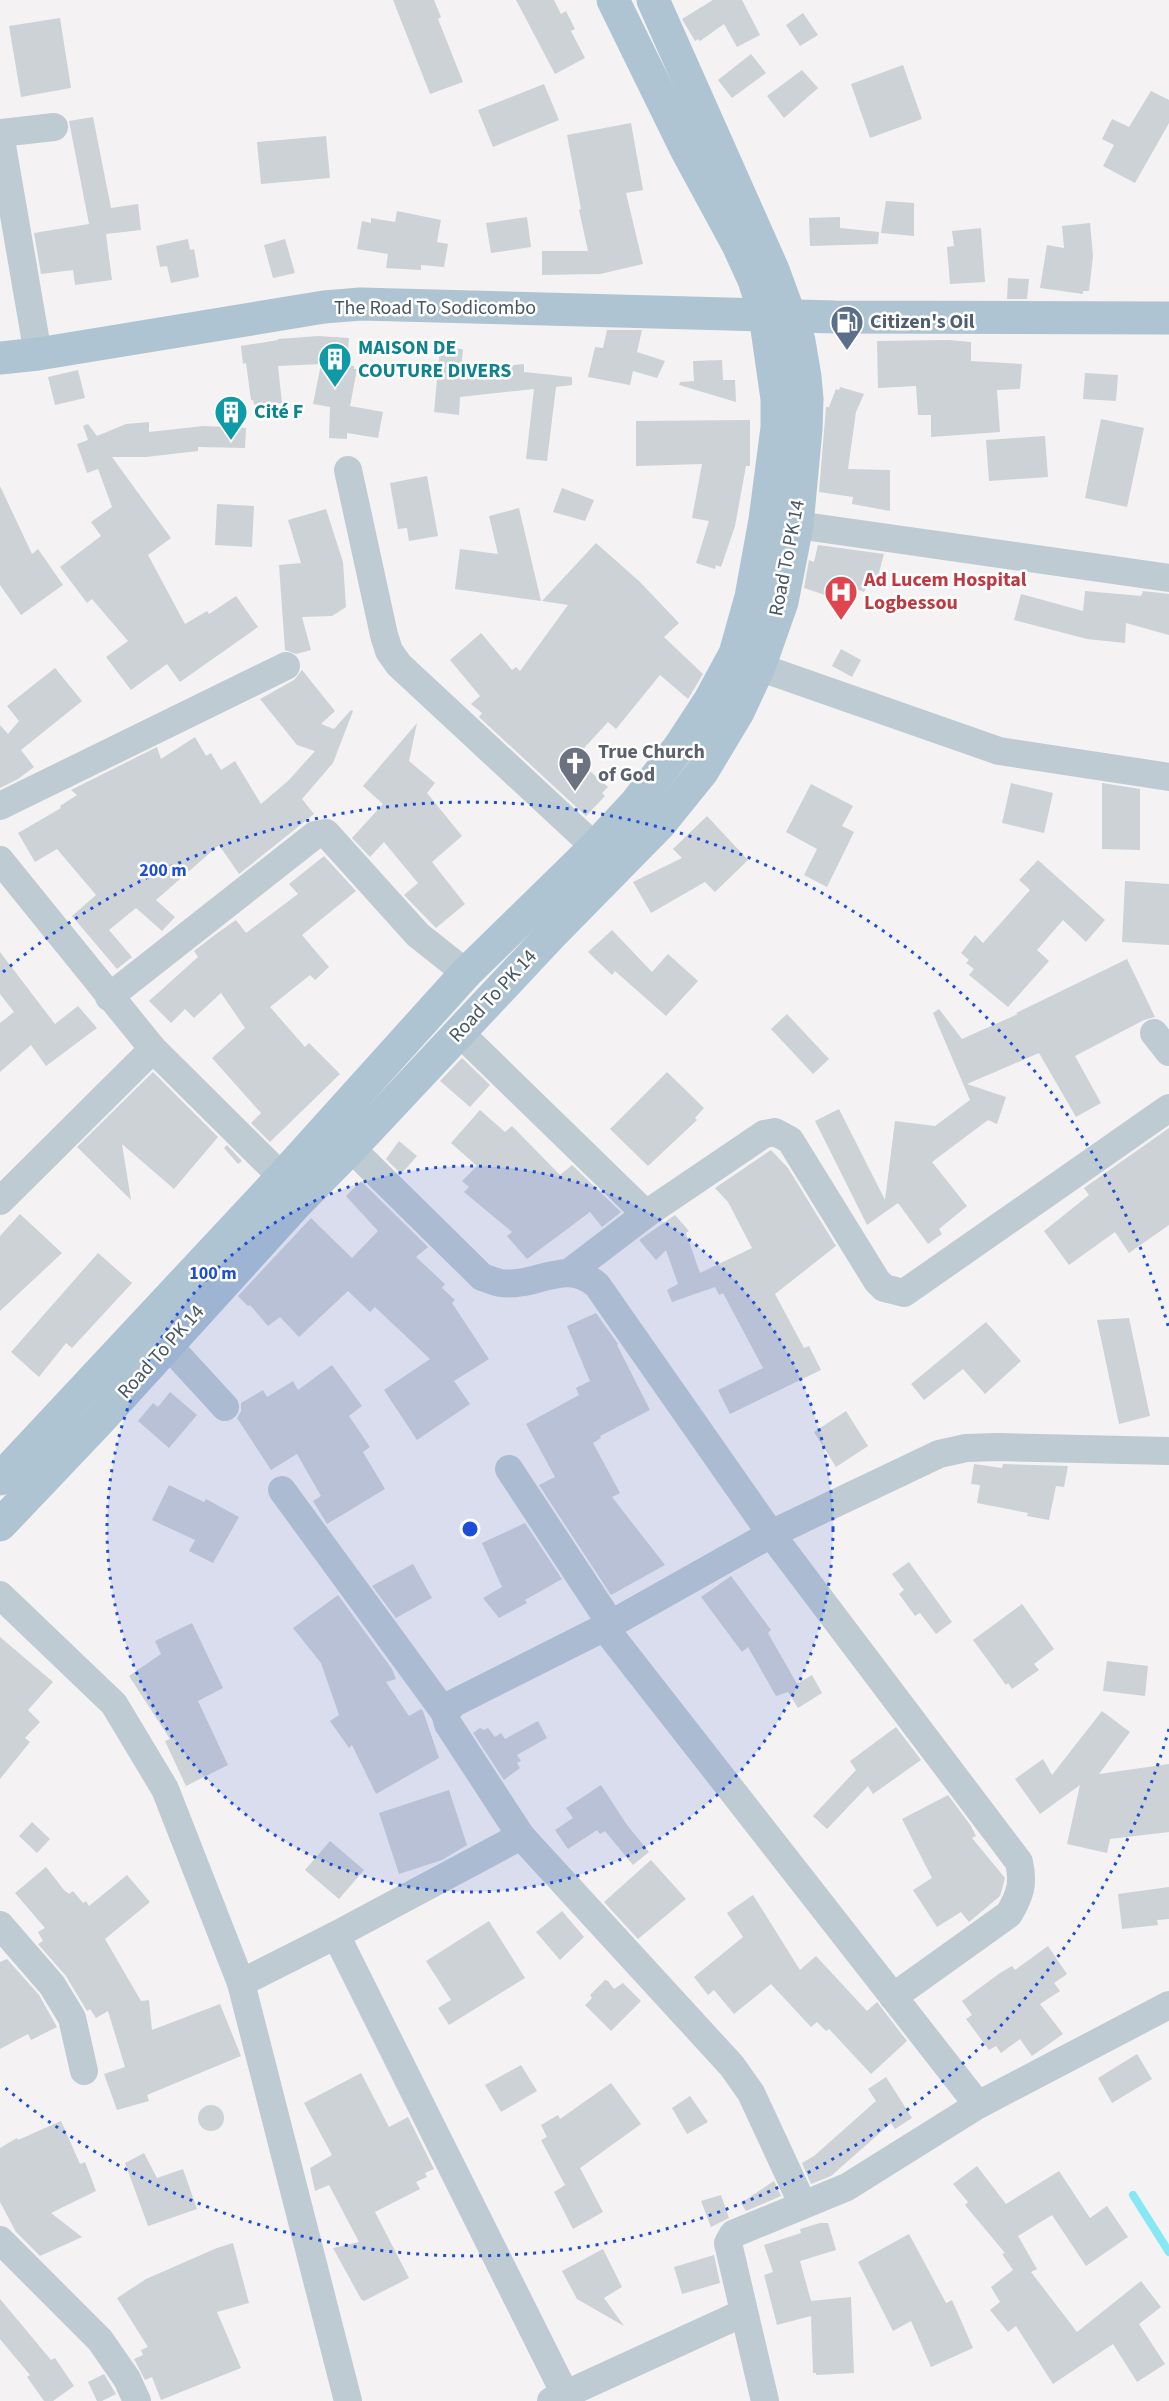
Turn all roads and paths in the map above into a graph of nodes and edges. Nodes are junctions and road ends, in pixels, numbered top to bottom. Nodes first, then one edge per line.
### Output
1 (613, 0) edge
2 (653, 0) edge
3 (54, 127) dead end
4 (0, 134) edge
5 (778, 316) junction
6 (1169, 318) edge
7 (38, 354) junction
8 (0, 358) edge
9 (790, 380) junction
10 (348, 470) dead end
11 (797, 525) junction
12 (1169, 578) edge
13 (286, 666) dead end
14 (759, 667) junction
15 (1169, 777) edge
16 (0, 806) edge
17 (595, 847) junction
18 (0, 860) edge
19 (466, 974) junction
20 (109, 997) junction
21 (459, 1032) junction
22 (153, 1048) junction
23 (1169, 1108) edge
24 (351, 1148) junction
25 (282, 1178) junction
26 (0, 1201) edge
27 (646, 1214) junction
28 (570, 1272) junction
29 (168, 1345) junction
30 (225, 1407) dead end
31 (1169, 1451) edge
32 (509, 1469) dead end
33 (0, 1479) edge
34 (282, 1490) dead end
35 (0, 1525) edge
36 (771, 1534) junction
37 (0, 1595) edge
38 (608, 1625) junction
39 (445, 1713) junction
40 (521, 1836) junction
41 (0, 1925) edge
42 (336, 1935) junction
43 (241, 1983) junction
44 (893, 1997) junction
45 (1169, 2005) edge
46 (84, 2071) dead end
47 (978, 2105) junction
48 (803, 2205) junction
49 (0, 2240) edge
50 (743, 2313) junction
51 (558, 2398) edge
52 (137, 2401) edge
53 (348, 2401) edge
54 (765, 2401) edge

1 - 5 main road
2 - 5 main road
3 - 4 street
4 - 7 street
5 - 6 main road, The Road To Sodicombo
5 - 7 main road, The Road To Sodicombo
5 - 9 main road
7 - 8 main road, The Road To Sodicombo
9 - 11 main road, Road To PK 14
9 - 17 main road, Road To PK 14
10 - 17 street
11 - 12 street
11 - 14 main road, Road To PK 14
13 - 16 street
14 - 15 street
14 - 21 main road, Road To PK 14
17 - 19 main road, Road To PK 14
18 - 20 street
19 - 20 street
19 - 25 main road, Road To PK 14
20 - 22 street
21 - 24 main road, Road To PK 14
21 - 27 street
22 - 25 street
22 - 26 street
23 - 27 street
24 - 28 street
24 - 29 main road, Road To PK 14
25 - 33 main road, Road To PK 14
27 - 28 street
28 - 36 street
29 - 30 street
29 - 35 main road, Road To PK 14
31 - 36 street
32 - 38 street
34 - 39 street
36 - 38 street
36 - 44 street
37 - 43 street
38 - 39 street
38 - 44 street
39 - 40 street
40 - 42 street
40 - 48 street
41 - 46 street
42 - 43 street
42 - 51 street
43 - 53 street
44 - 47 street
45 - 47 street
47 - 48 street
48 - 50 street
49 - 52 street
50 - 51 street
50 - 54 street

